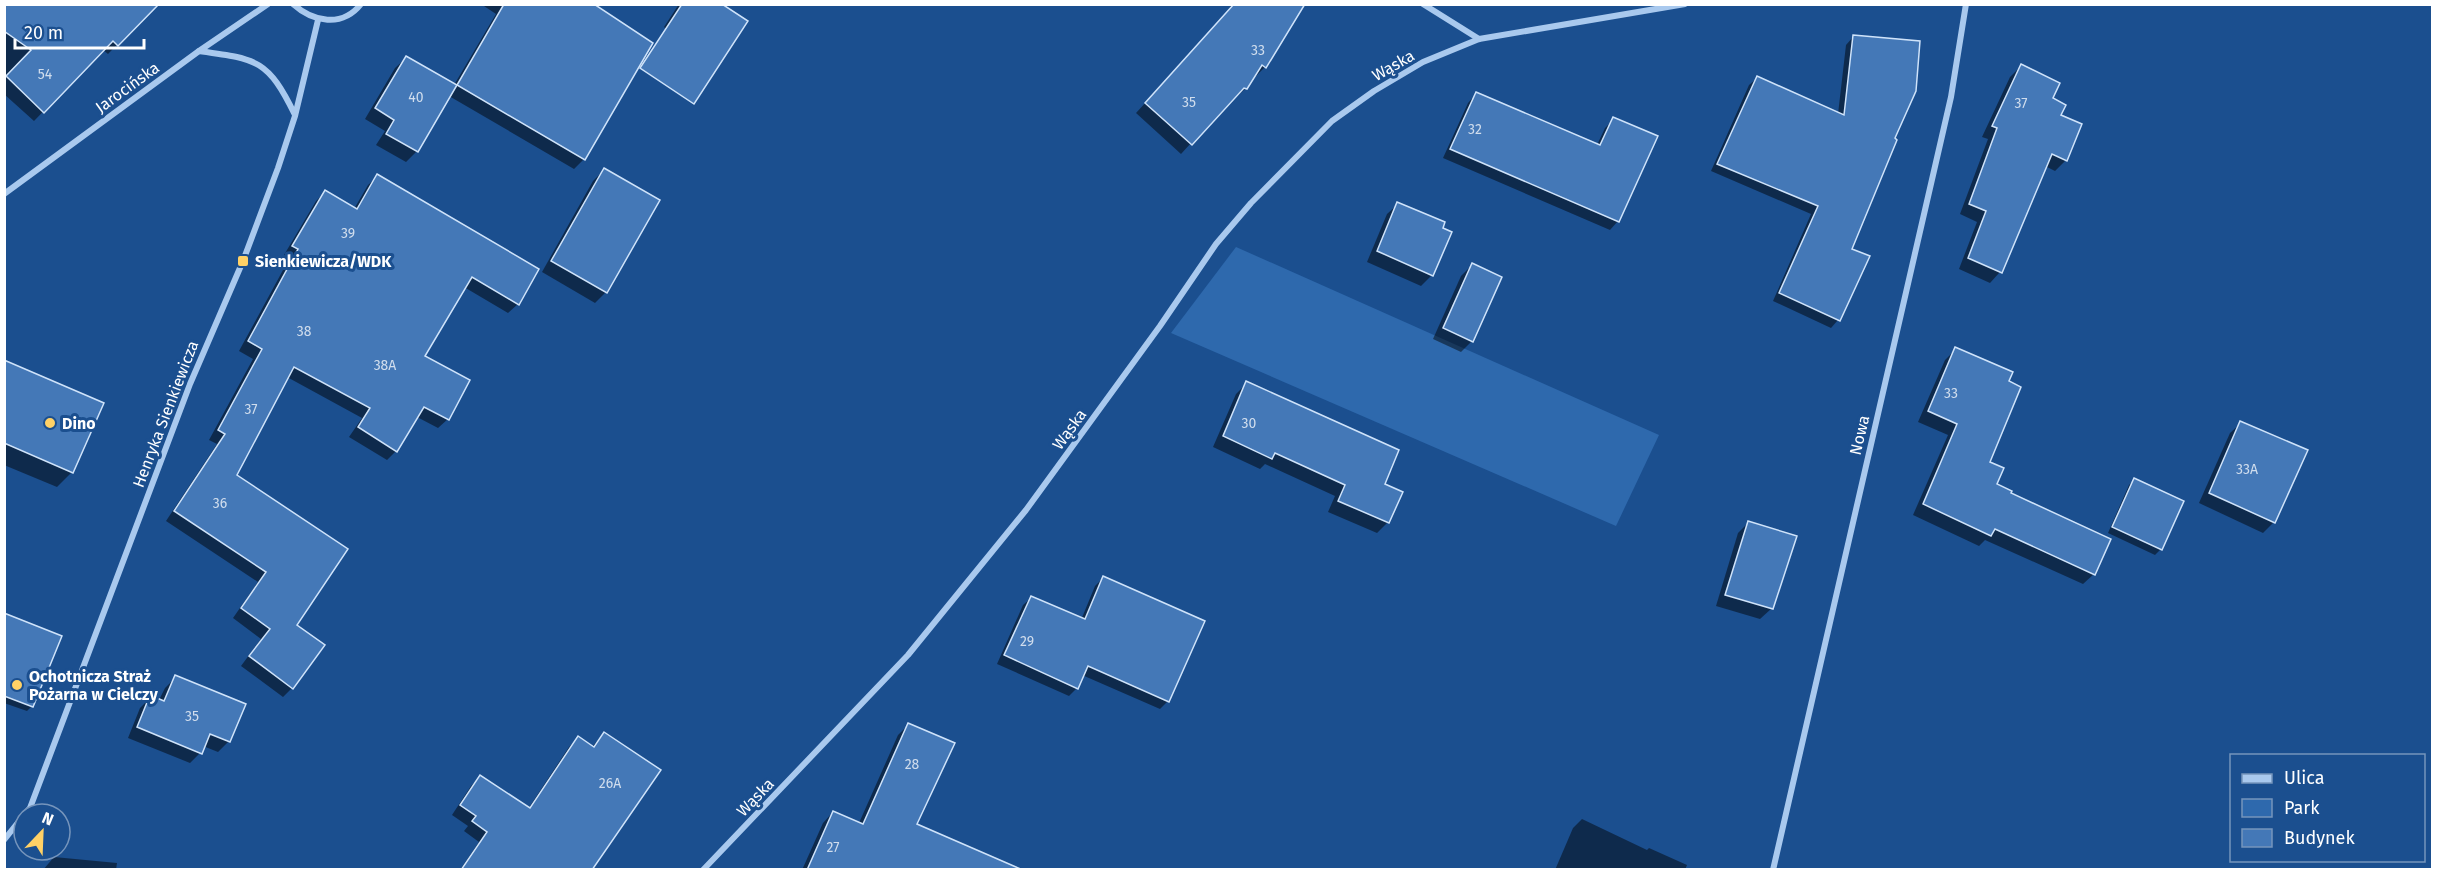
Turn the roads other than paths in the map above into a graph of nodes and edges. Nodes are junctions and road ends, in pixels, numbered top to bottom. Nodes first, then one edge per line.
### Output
1 (268, 4) edge
2 (293, 4) edge
3 (361, 4) edge
4 (1423, 4) edge
5 (1685, 4) edge
6 (1966, 4) edge
7 (318, 20) junction
8 (1479, 39) junction
9 (199, 51) junction
10 (295, 116) junction
11 (4, 194) edge
12 (32, 802) edge
13 (703, 870) edge
14 (1773, 870) edge

1 - 9 street, Jarocińska
2 - 7 street
3 - 7 street
4 - 8 street
5 - 8 street, Wąska
6 - 14 street, Nowa
7 - 10 street, Henryka Sienkiewicza
8 - 13 street, Wąska
9 - 10 street
9 - 11 street, Jarocińska
10 - 12 street, Henryka Sienkiewicza

